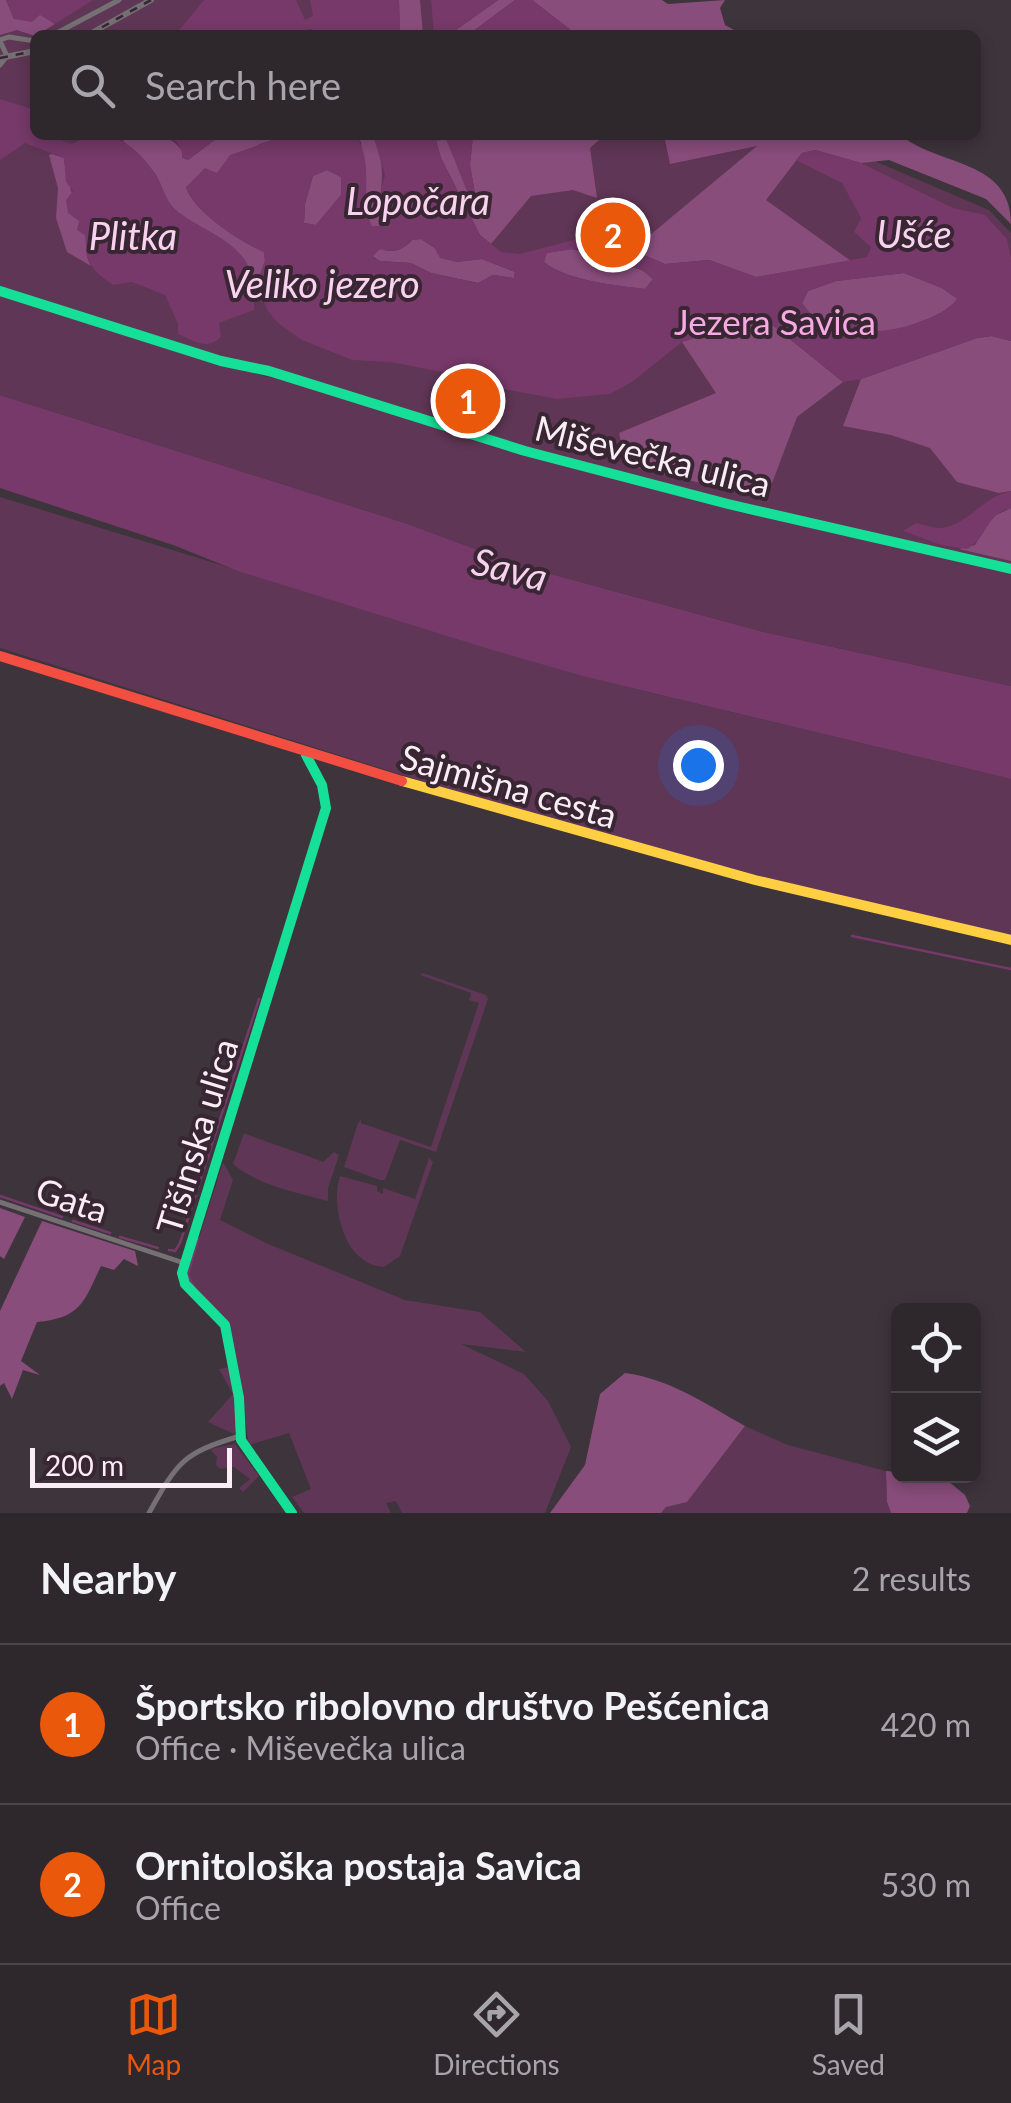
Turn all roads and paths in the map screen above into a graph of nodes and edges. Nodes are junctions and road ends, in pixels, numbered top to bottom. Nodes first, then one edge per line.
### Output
1 (120, 0) edge
2 (63, 30) edge
3 (30, 39) edge
4 (0, 41) edge
5 (0, 65) edge
6 (0, 292) edge
7 (1011, 569) edge
8 (0, 656) edge
9 (306, 755) junction
10 (1011, 940) edge
11 (0, 1202) edge
12 (184, 1263) junction
13 (240, 1436) junction
14 (149, 1513) edge
15 (292, 1513) edge

1 - 2 street
3 - 4 street
4 - 5 street
6 - 7 street, Miševečka ulica
8 - 9 street, Sajmišna cesta
9 - 10 street, Sajmišna cesta
9 - 12 street, Tišinska ulica
11 - 12 street, Gata
12 - 13 street, Tišinska ulica
13 - 14 street
13 - 15 street

